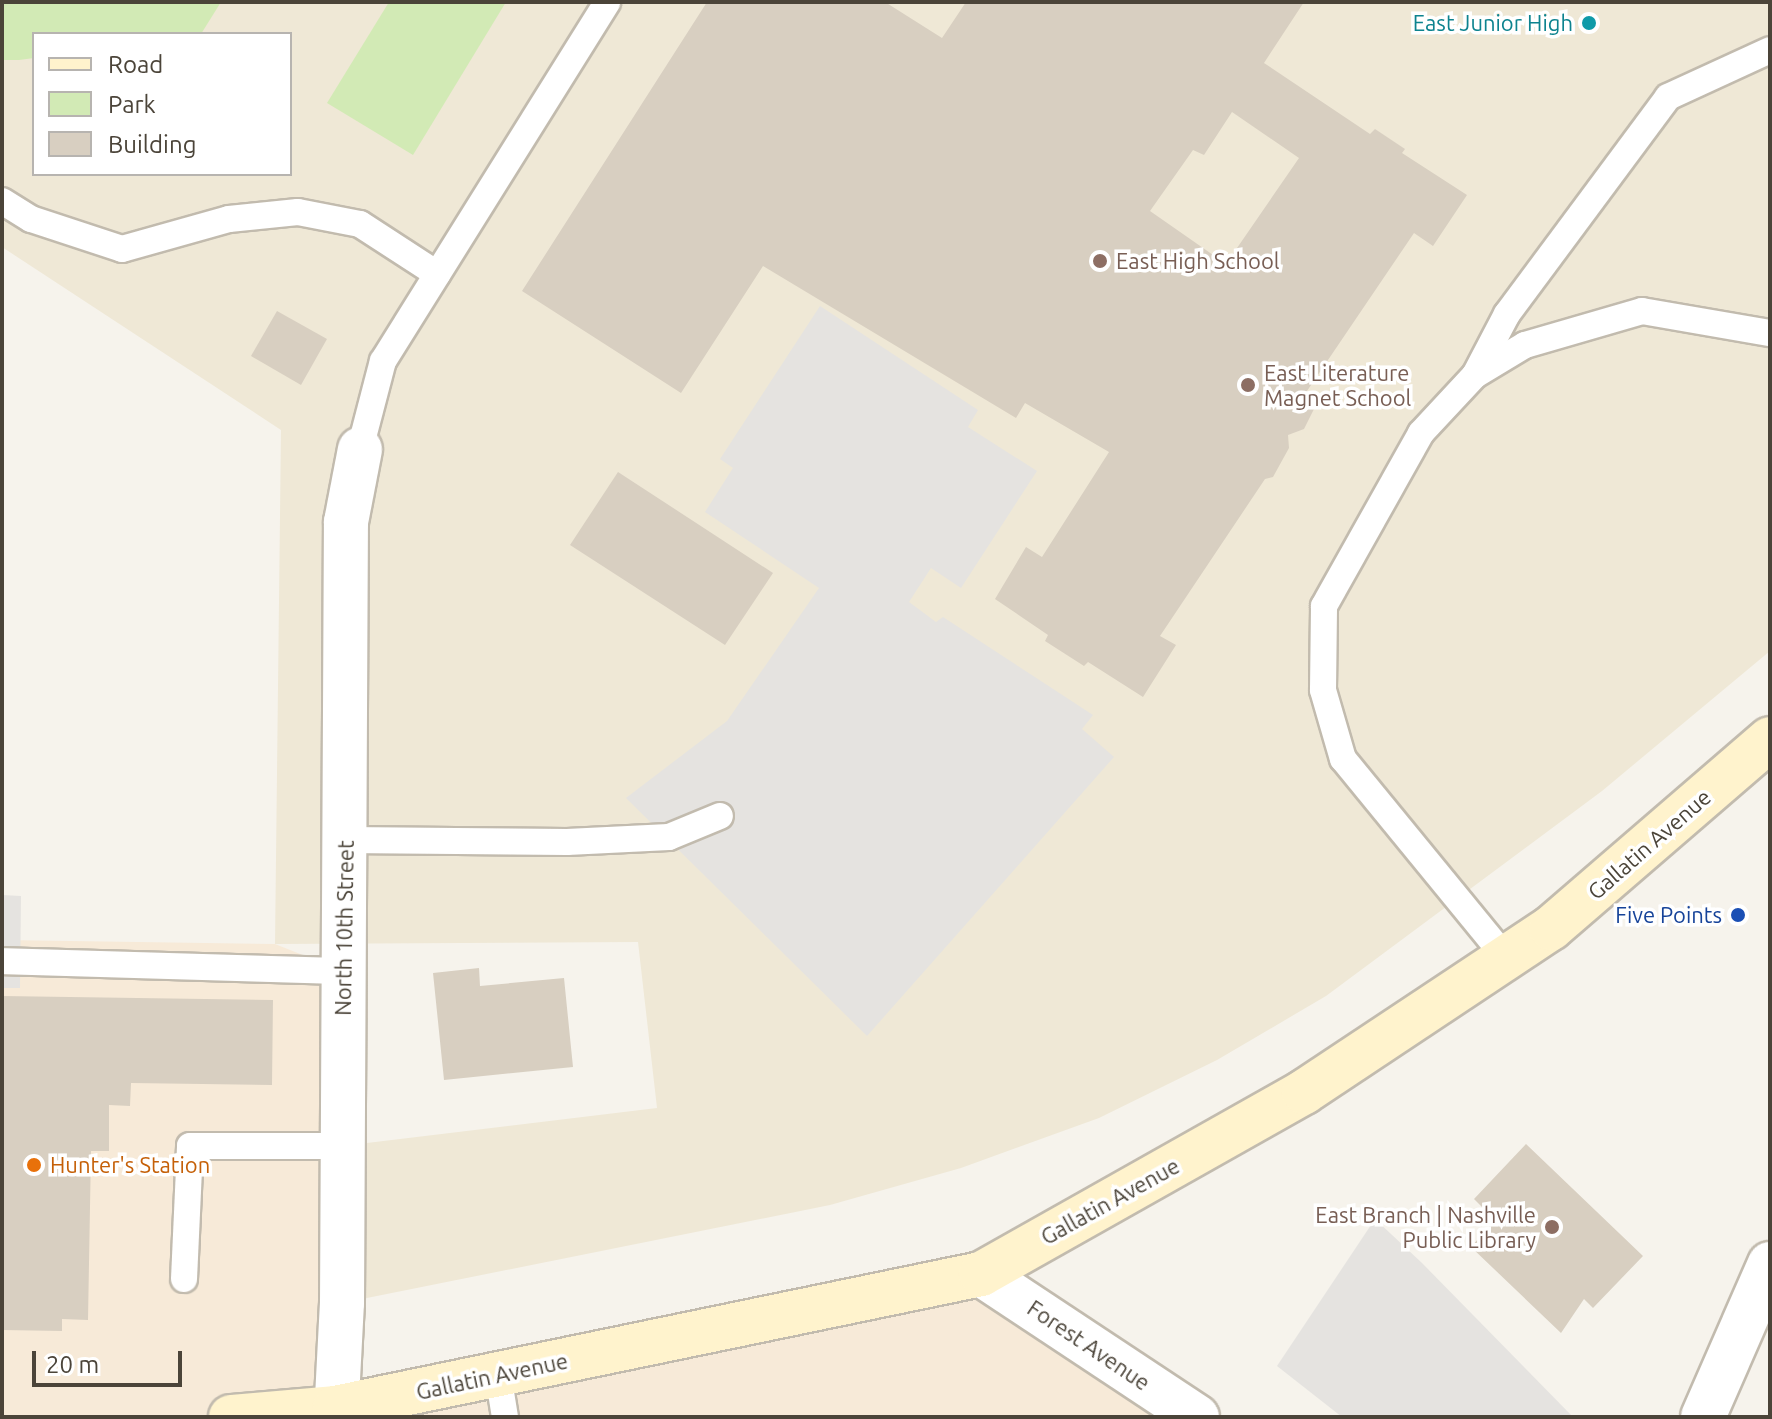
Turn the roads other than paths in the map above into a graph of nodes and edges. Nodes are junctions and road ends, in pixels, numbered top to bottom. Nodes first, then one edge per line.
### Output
1 (607, 2) edge
2 (1770, 50) edge
3 (2, 201) edge
4 (437, 274) junction
5 (1770, 333) edge
6 (1475, 375) junction
7 (360, 449) joint
8 (1770, 739) edge
9 (720, 816) dead end
10 (345, 840) junction
11 (1506, 958) junction
12 (2, 961) edge
13 (343, 971) junction
14 (342, 1146) junction
15 (1770, 1264) edge
16 (981, 1274) junction
17 (184, 1279) dead end
18 (498, 1374) junction
19 (335, 1412) edge
20 (231, 1417) edge
21 (505, 1417) edge
22 (1197, 1417) edge
23 (1703, 1417) edge

1 - 4 lane
2 - 6 lane
3 - 4 lane
4 - 7 lane
5 - 6 lane
6 - 11 lane
7 - 10 street, North 10th Street
8 - 11 main road, Gallatin Avenue
9 - 10 lane
10 - 13 street, North 10th Street
11 - 16 main road, Gallatin Avenue
12 - 13 lane
13 - 14 street, North 10th Street
14 - 17 lane
14 - 19 street, North 10th Street
15 - 23 street
16 - 18 main road, Gallatin Avenue
16 - 22 street, Forest Avenue
18 - 19 main road, Gallatin Avenue
18 - 21 lane
19 - 20 main road, Gallatin Avenue

